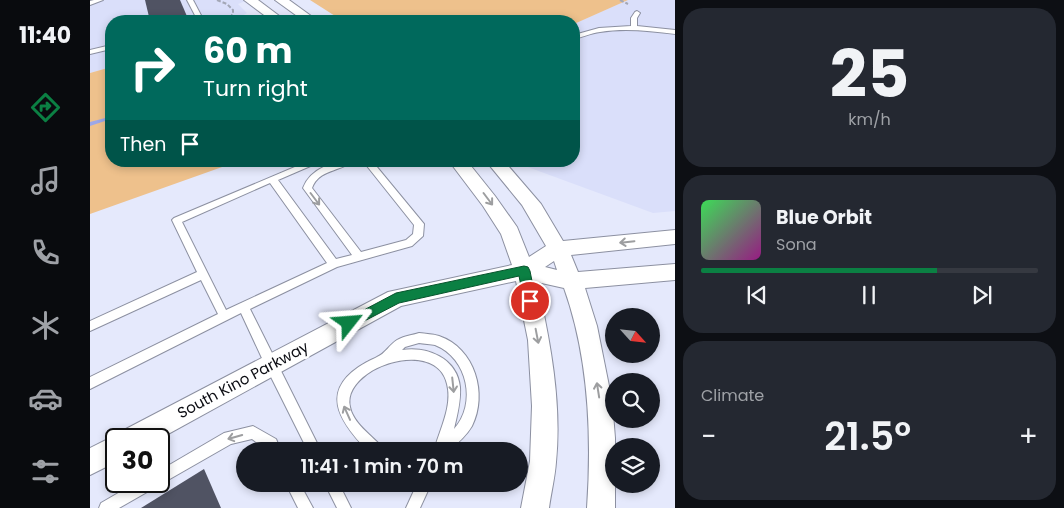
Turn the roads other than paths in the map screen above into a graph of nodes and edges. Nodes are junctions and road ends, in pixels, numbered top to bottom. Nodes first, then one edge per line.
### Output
1 (100, 0) edge
2 (190, 0) edge
3 (250, 0) edge
4 (281, 0) edge
5 (90, 3) edge
6 (637, 13) dead end
7 (198, 15) edge
8 (271, 15) edge
9 (303, 15) edge
10 (634, 27) junction
11 (675, 32) edge
12 (580, 35) edge
13 (105, 48) edge
14 (90, 52) edge
15 (303, 167) edge
16 (334, 167) edge
17 (372, 167) edge
18 (462, 167) edge
19 (500, 167) edge
20 (272, 179) junction
21 (675, 237) edge
22 (557, 249) junction
23 (359, 257) junction
24 (334, 264) junction
25 (524, 271) junction
26 (675, 272) edge
27 (204, 274) junction
28 (572, 281) junction
29 (244, 307) junction
30 (224, 316) junction
31 (90, 326) edge
32 (385, 358) junction
33 (271, 365) junction
34 (90, 383) edge
35 (154, 428) edge
36 (268, 442) edge
37 (310, 442) edge
38 (368, 442) edge
39 (442, 442) edge
40 (448, 442) edge
41 (105, 454) edge
42 (90, 462) edge
43 (170, 472) edge
44 (297, 492) edge
45 (336, 492) edge
46 (420, 492) edge
47 (132, 493) edge
48 (106, 508) edge
49 (306, 508) edge
50 (344, 508) edge
51 (413, 508) edge
52 (535, 508) edge
53 (601, 508) edge

1 - 5 lane
2 - 7 lane
3 - 8 street
4 - 9 street
6 - 10 lane
10 - 11 lane
10 - 12 lane
13 - 14 lane
15 - 20 lane
16 -> 23 lane
17 - 23 lane
18 -> 25 street
19 - 22 street
20 - 24 lane
20 - 27 lane
21 -> 22 street
22 - 25 street
22 - 28 street
23 - 24 lane
24 - 29 lane
25 - 28 street
25 - 33 street, South Kino Parkway
25 -> 52 street
26 - 28 street
27 - 30 lane
27 - 31 lane
53 -> 28 street
29 - 30 lane
29 - 33 lane
30 - 34 lane
38 -> 32 lane
32 -> 39 lane
32 - 40 lane
33 - 35 street, South Kino Parkway
33 - 37 lane
36 -> 43 lane
41 - 42 street
44 - 49 lane
45 - 50 lane
46 - 51 lane
47 - 48 lane

